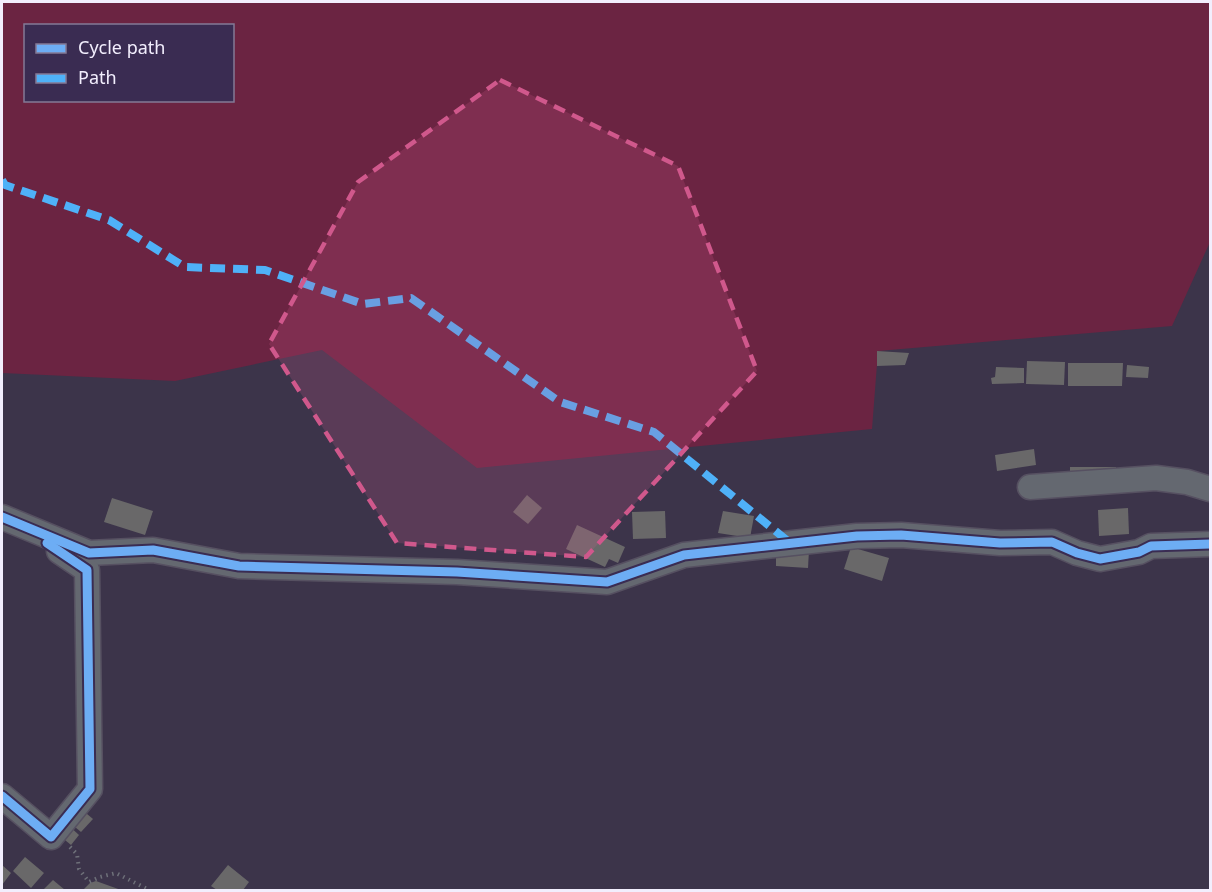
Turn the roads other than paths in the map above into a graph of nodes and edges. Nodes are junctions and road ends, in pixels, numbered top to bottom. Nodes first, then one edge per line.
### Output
1 (1030, 487) dead end
2 (1210, 489) edge
3 (10, 520) edge
4 (1210, 544) edge
5 (2, 796) edge

1 - 2 street
3 - 4 street
3 - 5 street

